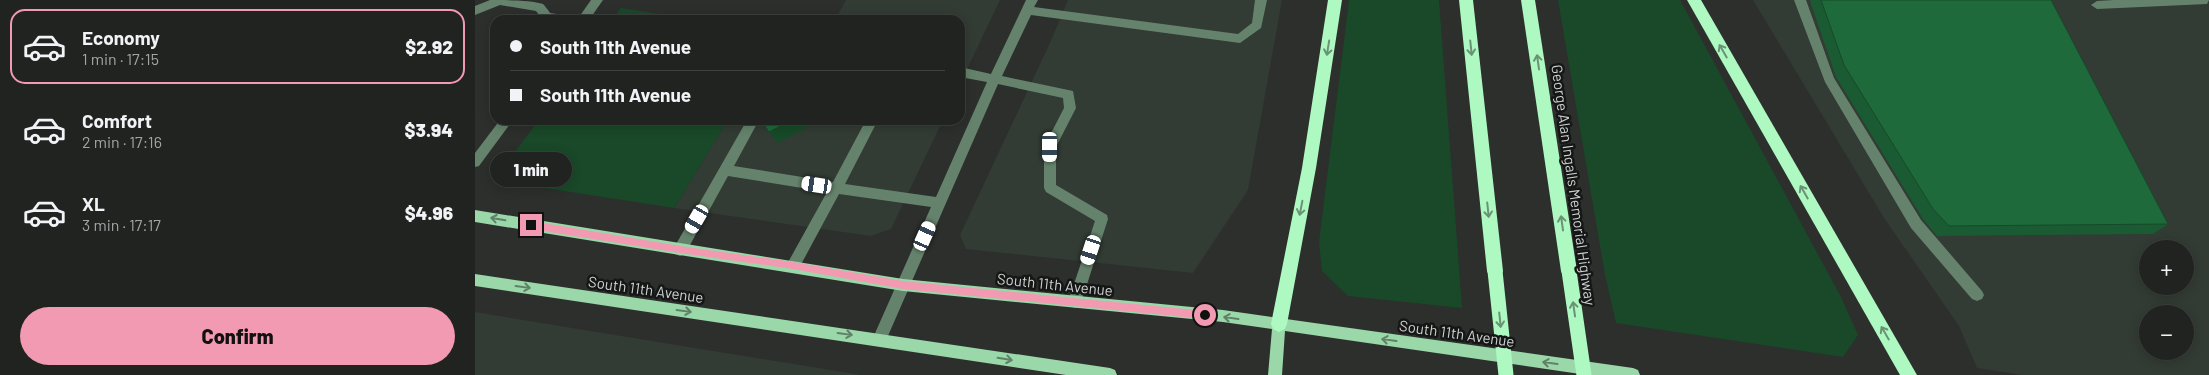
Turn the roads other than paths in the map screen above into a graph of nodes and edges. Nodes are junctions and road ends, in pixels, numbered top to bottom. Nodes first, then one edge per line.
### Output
1 (597, 0) edge
2 (1261, 0) edge
3 (1335, 0) edge
4 (1466, 0) edge
5 (1528, 0) edge
6 (1694, 0) edge
7 (1800, 0) edge
8 (2207, 0) edge
9 (1030, 5) edge
10 (2097, 5) dead end
11 (475, 10) edge
12 (545, 15) edge
13 (586, 15) edge
14 (965, 73) edge
15 (995, 78) junction
16 (503, 125) edge
17 (750, 125) edge
18 (868, 125) edge
19 (475, 162) edge
20 (725, 170) junction
21 (836, 188) junction
22 (939, 203) junction
23 (475, 216) edge
24 (680, 250) junction
25 (793, 266) junction
26 (475, 280) edge
27 (903, 285) junction
28 (1977, 295) dead end
29 (1075, 302) junction
30 (1279, 324) junction
31 (879, 340) junction
32 (1109, 375) edge
33 (1275, 375) edge
34 (1506, 375) edge
35 (1584, 375) edge
36 (1633, 375) edge
37 (1909, 375) edge

1 - 13 street
2 - 9 street
3 -> 30 highway
4 -> 34 highway, bridge
35 -> 5 highway, George Alan Ingalls Memorial Highway, bridge
37 -> 6 highway
7 - 28 street
8 - 10 street
9 - 15 street
11 - 12 street
14 - 15 street
15 - 22 street
15 - 29 street
16 - 19 street
17 - 20 street
18 - 21 street
20 - 21 street
20 - 24 street
21 - 22 street
21 - 25 street
22 - 27 street
24 -> 23 main road, South 11th Avenue
24 - 25 main road, South 11th Avenue
25 - 27 main road, South 11th Avenue
26 -> 31 main road, South 11th Avenue
27 - 29 main road, South 11th Avenue
27 - 31 street
30 -> 29 main road, South 11th Avenue
30 - 33 main road
36 -> 30 main road, South 11th Avenue
31 -> 32 main road, South 11th Avenue

